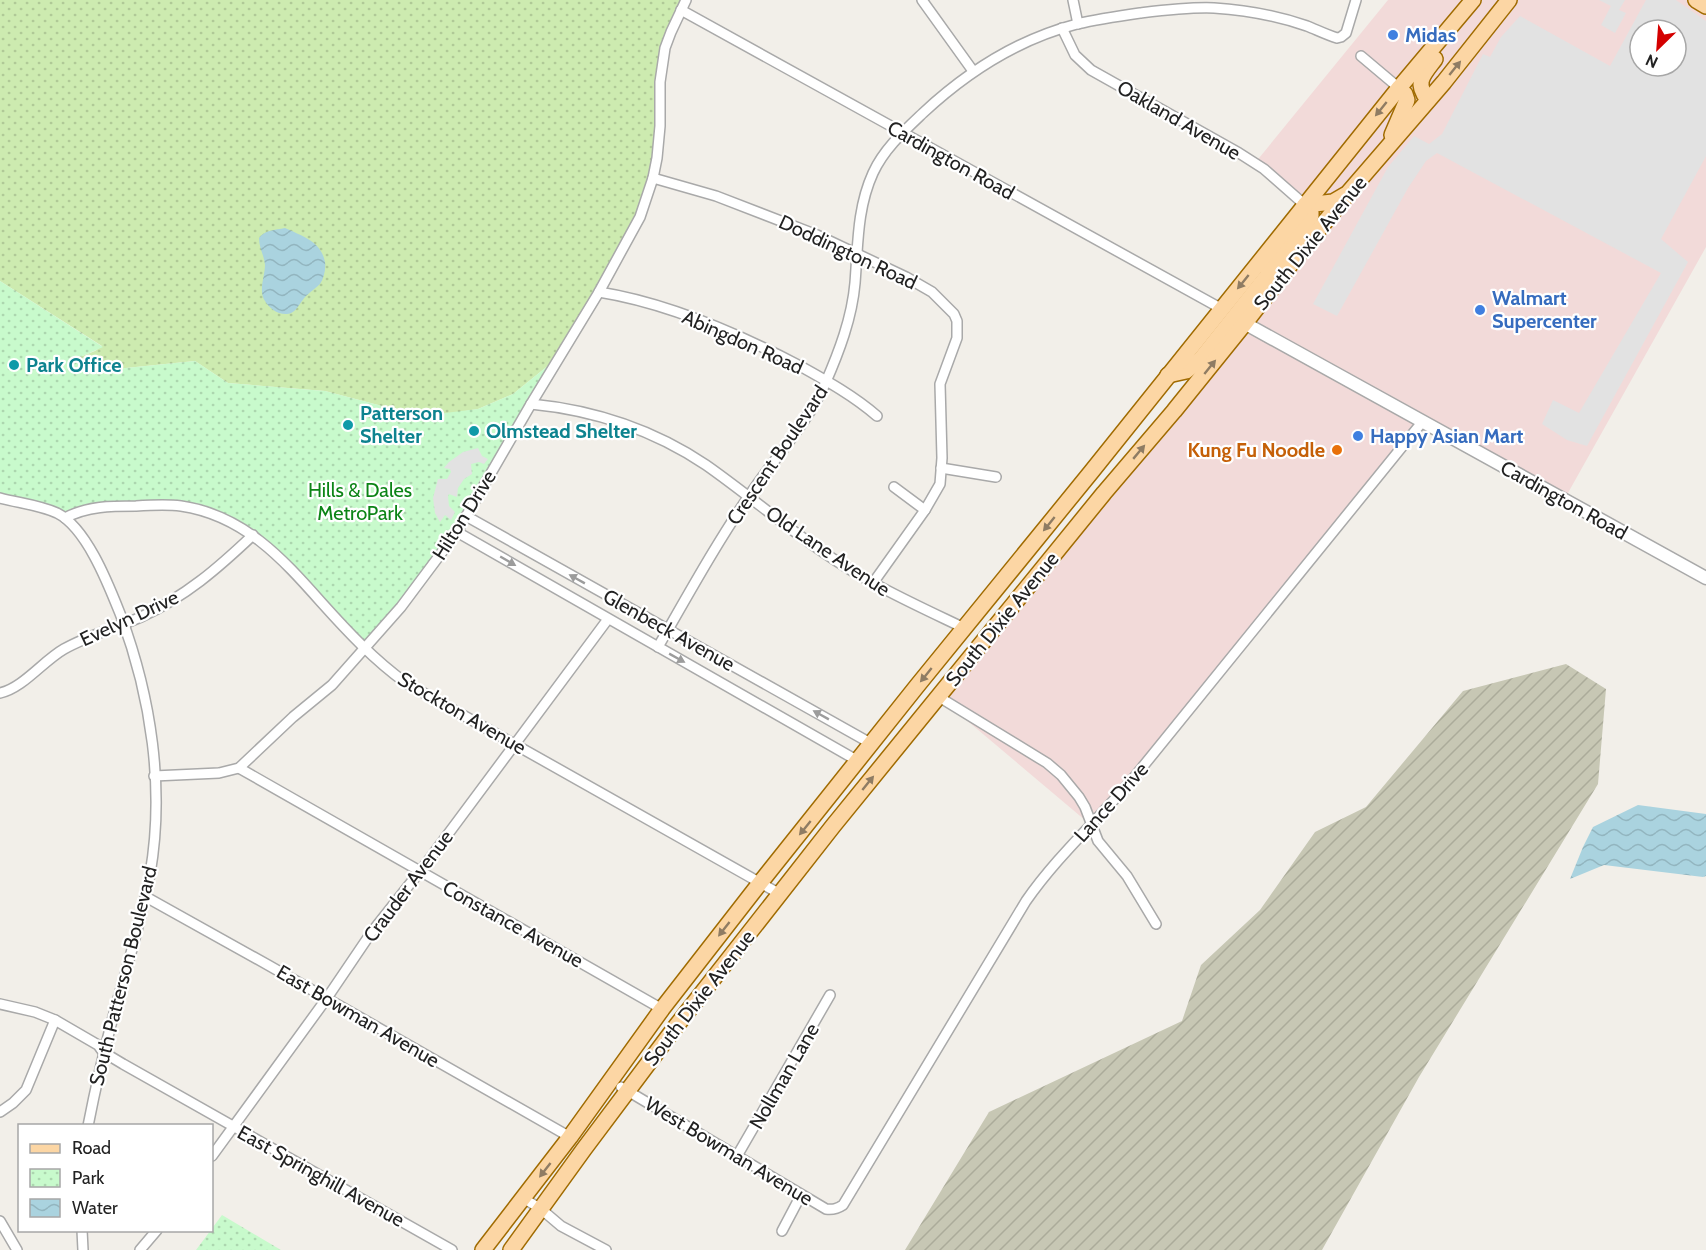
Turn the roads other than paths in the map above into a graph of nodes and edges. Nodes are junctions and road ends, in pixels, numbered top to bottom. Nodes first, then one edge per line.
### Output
1 (686, 0) edge
2 (922, 0) edge
3 (1073, 0) edge
4 (1356, 0) edge
5 (1509, 0) edge
6 (1696, 0) edge
7 (1471, 3) edge
8 (1216, 4) edge
9 (1706, 6) edge
10 (681, 10) junction
11 (1078, 24) junction
12 (1062, 28) junction
13 (1361, 56) dead end
14 (974, 71) junction
15 (1399, 88) junction
16 (1428, 100) junction
17 (902, 133) junction
18 (1385, 152) junction
19 (653, 178) junction
20 (1349, 192) junction
21 (1305, 205) junction
22 (856, 252) junction
23 (1286, 270) junction
24 (599, 292) junction
25 (1234, 316) junction
26 (826, 380) junction
27 (531, 404) junction
28 (877, 416) dead end
29 (1423, 421) junction
30 (941, 468) junction
31 (996, 477) dead end
32 (894, 487) dead end
33 (749, 495) junction
34 (0, 498) edge
35 (925, 510) junction
36 (466, 516) junction
37 (65, 518) junction
38 (457, 532) junction
39 (253, 535) junction
40 (1706, 578) edge
41 (873, 583) junction
42 (608, 619) junction
43 (124, 624) junction
44 (964, 628) junction
45 (668, 629) junction
46 (658, 647) junction
47 (365, 648) junction
48 (0, 693) edge
49 (939, 697) junction
50 (514, 744) junction
51 (872, 744) junction
52 (858, 761) junction
53 (239, 768) junction
54 (154, 776) junction
55 (1092, 826) junction
56 (420, 871) junction
57 (760, 883) junction
58 (780, 894) junction
59 (146, 897) junction
60 (1156, 924) dead end
61 (830, 995) dead end
62 (327, 998) junction
63 (0, 1004) edge
64 (662, 1009) junction
65 (55, 1020) junction
66 (648, 1028) junction
67 (103, 1052) junction
68 (624, 1089) junction
69 (0, 1112) edge
70 (88, 1124) edge
71 (233, 1127) junction
72 (566, 1142) junction
73 (213, 1155) edge
74 (737, 1156) junction
75 (801, 1195) junction
76 (523, 1198) junction
77 (541, 1209) junction
78 (838, 1209) joint
79 (0, 1221) edge
80 (82, 1232) edge
81 (155, 1232) edge
82 (782, 1232) dead end
83 (17, 1250) edge
84 (83, 1250) edge
85 (140, 1250) edge
86 (452, 1250) edge
87 (483, 1250) edge
88 (511, 1250) edge
89 (606, 1250) edge

1 - 10 street, Hilton Drive
2 - 14 street
3 - 11 street
4 - 8 street, Crescent Boulevard
16 -> 5 main road, South Dixie Avenue
6 - 9 main road
7 - 15 main road, South Dixie Avenue
7 - 16 main road
8 - 11 street, Crescent Boulevard
10 - 17 street, Cardington Road
10 - 19 street, Hilton Drive
11 - 12 street, Crescent Boulevard
12 - 14 street, Crescent Boulevard
12 - 21 street, Oakland Avenue
13 - 15 street
14 - 17 street, Crescent Boulevard
15 - 18 main road
15 -> 21 main road, South Dixie Avenue
16 - 18 main road, South Dixie Avenue
17 - 22 street, Crescent Boulevard
17 - 25 street, Cardington Road
18 - 20 main road, South Dixie Avenue
19 - 22 street, Doddington Road
19 - 24 street, Hilton Drive
20 - 21 main road
20 - 23 main road, South Dixie Avenue
21 - 23 main road
21 -> 25 main road, South Dixie Avenue
22 - 26 street, Crescent Boulevard
22 - 30 street, Doddington Road
23 - 25 main road, South Dixie Avenue
24 - 26 street, Abingdon Road
24 - 27 street, Hilton Drive
25 - 29 street, Cardington Road
25 -> 44 main road, South Dixie Avenue
49 -> 25 main road, South Dixie Avenue
26 - 28 street, Abingdon Road
26 - 33 street, Crescent Boulevard
27 - 33 street, Old Lane Avenue
27 - 36 street, Hilton Drive
29 - 40 street, Cardington Road
29 - 55 street, Lance Drive
30 - 31 street
30 - 35 street, Doddington Road
32 - 35 street
33 - 41 street, Old Lane Avenue
33 - 45 street, Crescent Boulevard
34 - 37 street, South Patterson Boulevard
35 - 41 street, Doddington Road
36 - 38 street, Hilton Drive
45 -> 36 street, Glenbeck Avenue
37 - 39 street, Stockton Avenue
37 - 43 street, South Patterson Boulevard
38 -> 42 street, Glenbeck Avenue
38 - 47 street, Hilton Drive
39 - 43 street, Evelyn Drive
39 - 47 street, Stockton Avenue
41 - 44 street, Old Lane Avenue
42 - 46 street, Glenbeck Avenue
42 - 50 street, Crauder Avenue
43 - 48 street, Evelyn Drive
43 - 54 street, South Patterson Boulevard
44 -> 51 main road, South Dixie Avenue
45 - 46 street, Crescent Boulevard
51 -> 45 street, Glenbeck Avenue
46 -> 52 street, Glenbeck Avenue
47 - 50 street, Stockton Avenue
47 - 53 street, Hilton Drive
49 - 55 street
58 -> 49 main road, South Dixie Avenue
50 - 56 street, Crauder Avenue
50 - 57 street, Stockton Avenue
51 - 52 main road, South Dixie Avenue
52 -> 57 main road, South Dixie Avenue
53 - 54 street
53 - 56 street, Constance Avenue
54 - 59 street, South Patterson Boulevard
55 - 60 street
55 - 78 street, Lance Drive
56 - 62 street, Crauder Avenue
56 - 64 street, Constance Avenue
57 - 58 street, Stockton Avenue
57 -> 64 main road, South Dixie Avenue
58 - 68 main road, South Dixie Avenue
59 - 62 street, East Bowman Avenue
59 - 67 street, South Patterson Boulevard
61 - 74 street, Nollman Lane
62 - 71 street, Crauder Avenue
62 - 72 street, East Bowman Avenue
63 - 65 street, East Springhill Avenue
64 - 66 main road, South Dixie Avenue
65 - 67 street, East Springhill Avenue
65 - 69 street
66 - 68 main road
66 - 72 main road, South Dixie Avenue
67 - 70 street, South Patterson Boulevard
67 - 71 street, East Springhill Avenue
68 - 72 main road
68 - 74 street, West Bowman Avenue
68 - 77 main road, South Dixie Avenue
71 - 73 street, Crauder Avenue
71 - 86 street, East Springhill Avenue
72 -> 76 main road, South Dixie Avenue
74 - 75 street, West Bowman Avenue
75 - 78 street, West Bowman Avenue
75 - 82 street
76 - 77 street
76 - 87 main road, South Dixie Avenue
77 - 88 main road, South Dixie Avenue
77 - 89 street
79 - 83 street
80 - 84 street
81 - 85 street

